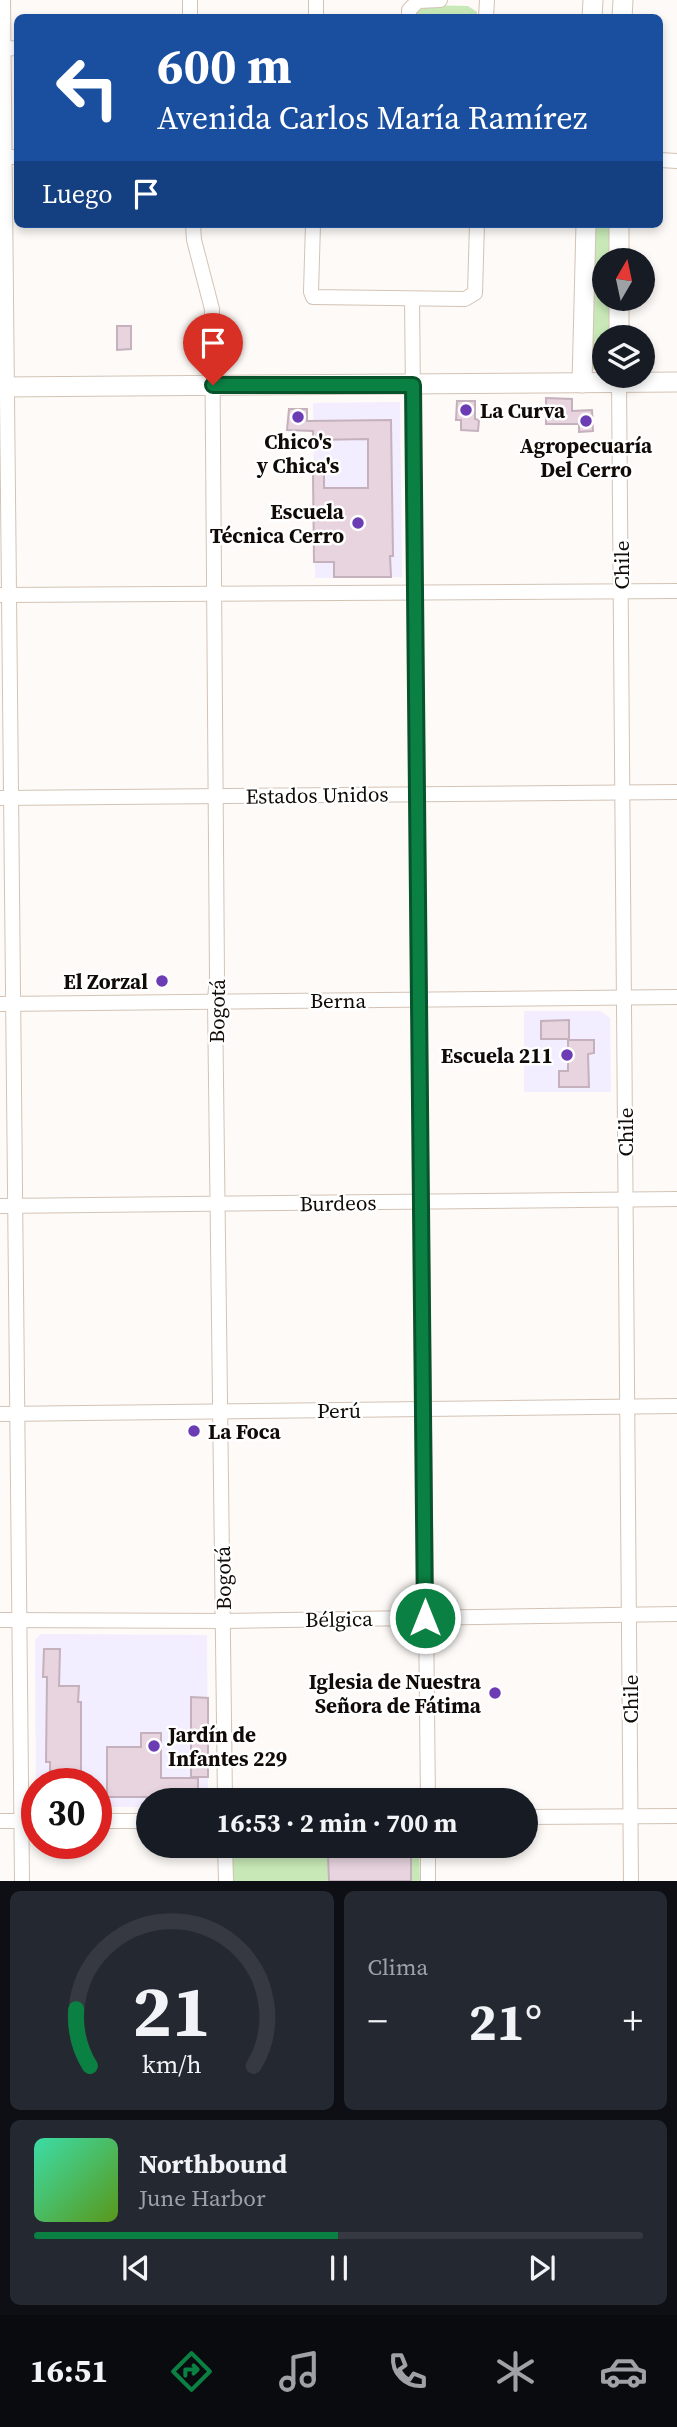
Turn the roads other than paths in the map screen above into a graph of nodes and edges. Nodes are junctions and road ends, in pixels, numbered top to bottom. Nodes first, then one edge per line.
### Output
1 (3, 0) edge
2 (440, 0) edge
3 (409, 14) edge
4 (7, 48) edge
5 (7, 157) edge
6 (194, 228) edge
7 (313, 228) edge
8 (477, 228) edge
9 (586, 228) edge
10 (619, 228) edge
11 (619, 248) edge
12 (412, 299) junction
13 (655, 381) edge
14 (592, 382) edge
15 (677, 382) edge
16 (582, 383) junction
17 (213, 385) junction
18 (413, 385) junction
19 (3, 387) edge
20 (619, 388) edge
21 (621, 591) junction
22 (677, 591) edge
23 (415, 592) junction
24 (4, 595) edge
25 (215, 595) junction
26 (622, 792) junction
27 (677, 792) edge
28 (418, 793) junction
29 (217, 796) junction
30 (6, 798) edge
31 (677, 997) edge
32 (624, 998) junction
33 (420, 999) junction
34 (215, 1000) junction
35 (7, 1004) edge
36 (625, 1199) junction
37 (677, 1199) edge
38 (421, 1202) junction
39 (218, 1204) junction
40 (7, 1206) edge
41 (627, 1406) junction
42 (677, 1406) edge
43 (424, 1410) junction
44 (221, 1412) junction
45 (0, 1414) edge
46 (17, 1414) junction
47 (677, 1614) edge
48 (630, 1615) junction
49 (425, 1618) junction
50 (0, 1620) edge
51 (18, 1620) junction
52 (224, 1621) junction
53 (225, 1788) edge
54 (428, 1788) edge
55 (631, 1816) junction
56 (677, 1816) edge
57 (538, 1817) edge
58 (0, 1821) edge
59 (21, 1821) joint
60 (112, 1821) edge
61 (136, 1821) edge
62 (225, 1858) edge
63 (428, 1858) edge
64 (22, 1859) edge
65 (22, 1881) edge
66 (226, 1881) edge
67 (428, 1881) edge
68 (631, 1881) edge

1 - 4 street
2 - 3 street
4 - 5 street
5 - 19 street
6 - 17 street, Bogotá
7 - 12 street
8 - 12 street
9 - 16 main road
10 - 11 main road
12 - 18 street
13 - 15 main road
14 - 16 main road
16 - 18 main road
17 - 18 main road
17 - 19 main road
17 - 25 street, Bogotá
18 - 23 street
19 - 24 street
20 - 21 street, Chile
21 - 22 street
21 - 23 street
21 - 26 street, Chile
23 - 25 street
23 - 28 street
24 - 25 street
24 - 30 street
25 - 29 street, Bogotá
26 - 27 street, Estados Unidos
26 - 28 street, Estados Unidos
26 - 32 street, Chile
28 - 29 street, Estados Unidos
28 - 33 street
29 - 30 street, Estados Unidos
29 - 34 street, Bogotá
30 - 35 street
31 - 32 street, Berna
32 - 33 street, Berna
32 - 36 street, Chile
33 - 34 street, Berna
33 - 38 street
34 - 35 street, Berna
34 - 39 street, Bogotá
35 - 40 street
36 - 37 street, Burdeos
36 - 38 street, Burdeos
36 - 41 street, Chile
38 - 39 street, Burdeos
38 - 43 street
39 - 40 street, Burdeos
39 - 44 street, Bogotá
40 - 46 street
41 - 42 street, Perú
41 - 43 street, Perú
41 - 48 street, Chile
43 - 44 street, Perú
43 - 49 street
44 - 46 street, Perú
44 - 52 street, Bogotá
45 - 46 street, Perú
46 - 51 street
47 - 48 street, Bélgica
48 - 49 street, Bélgica
48 - 55 street, Chile
49 - 52 street, Bélgica
49 - 54 street
50 - 51 street, Bélgica
51 - 52 street, Bélgica
51 - 59 street
52 - 53 street, Bogotá
55 - 56 street
55 - 57 street
55 - 68 street, Chile
58 - 59 street
60 - 61 street
62 - 66 street
63 - 67 street
64 - 65 street

